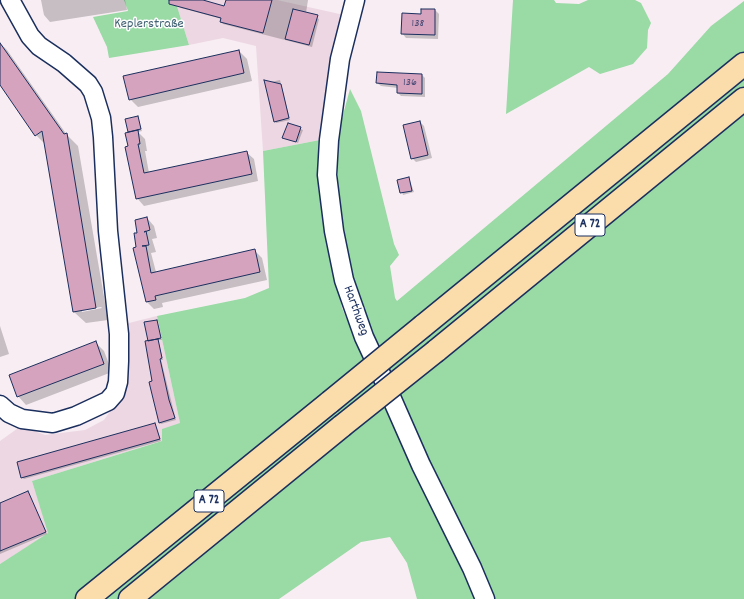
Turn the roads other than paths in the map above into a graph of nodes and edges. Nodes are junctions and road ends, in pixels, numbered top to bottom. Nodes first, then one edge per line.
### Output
1 (10, 0) edge
2 (355, 0) edge
3 (744, 64) edge
4 (744, 99) edge
5 (0, 405) edge
6 (87, 599) edge
7 (130, 599) edge
8 (485, 599) edge

1 - 5 street
2 - 8 street, Harthweg
3 - 6 highway, A 72, bridge
4 - 7 highway, A 72, bridge

